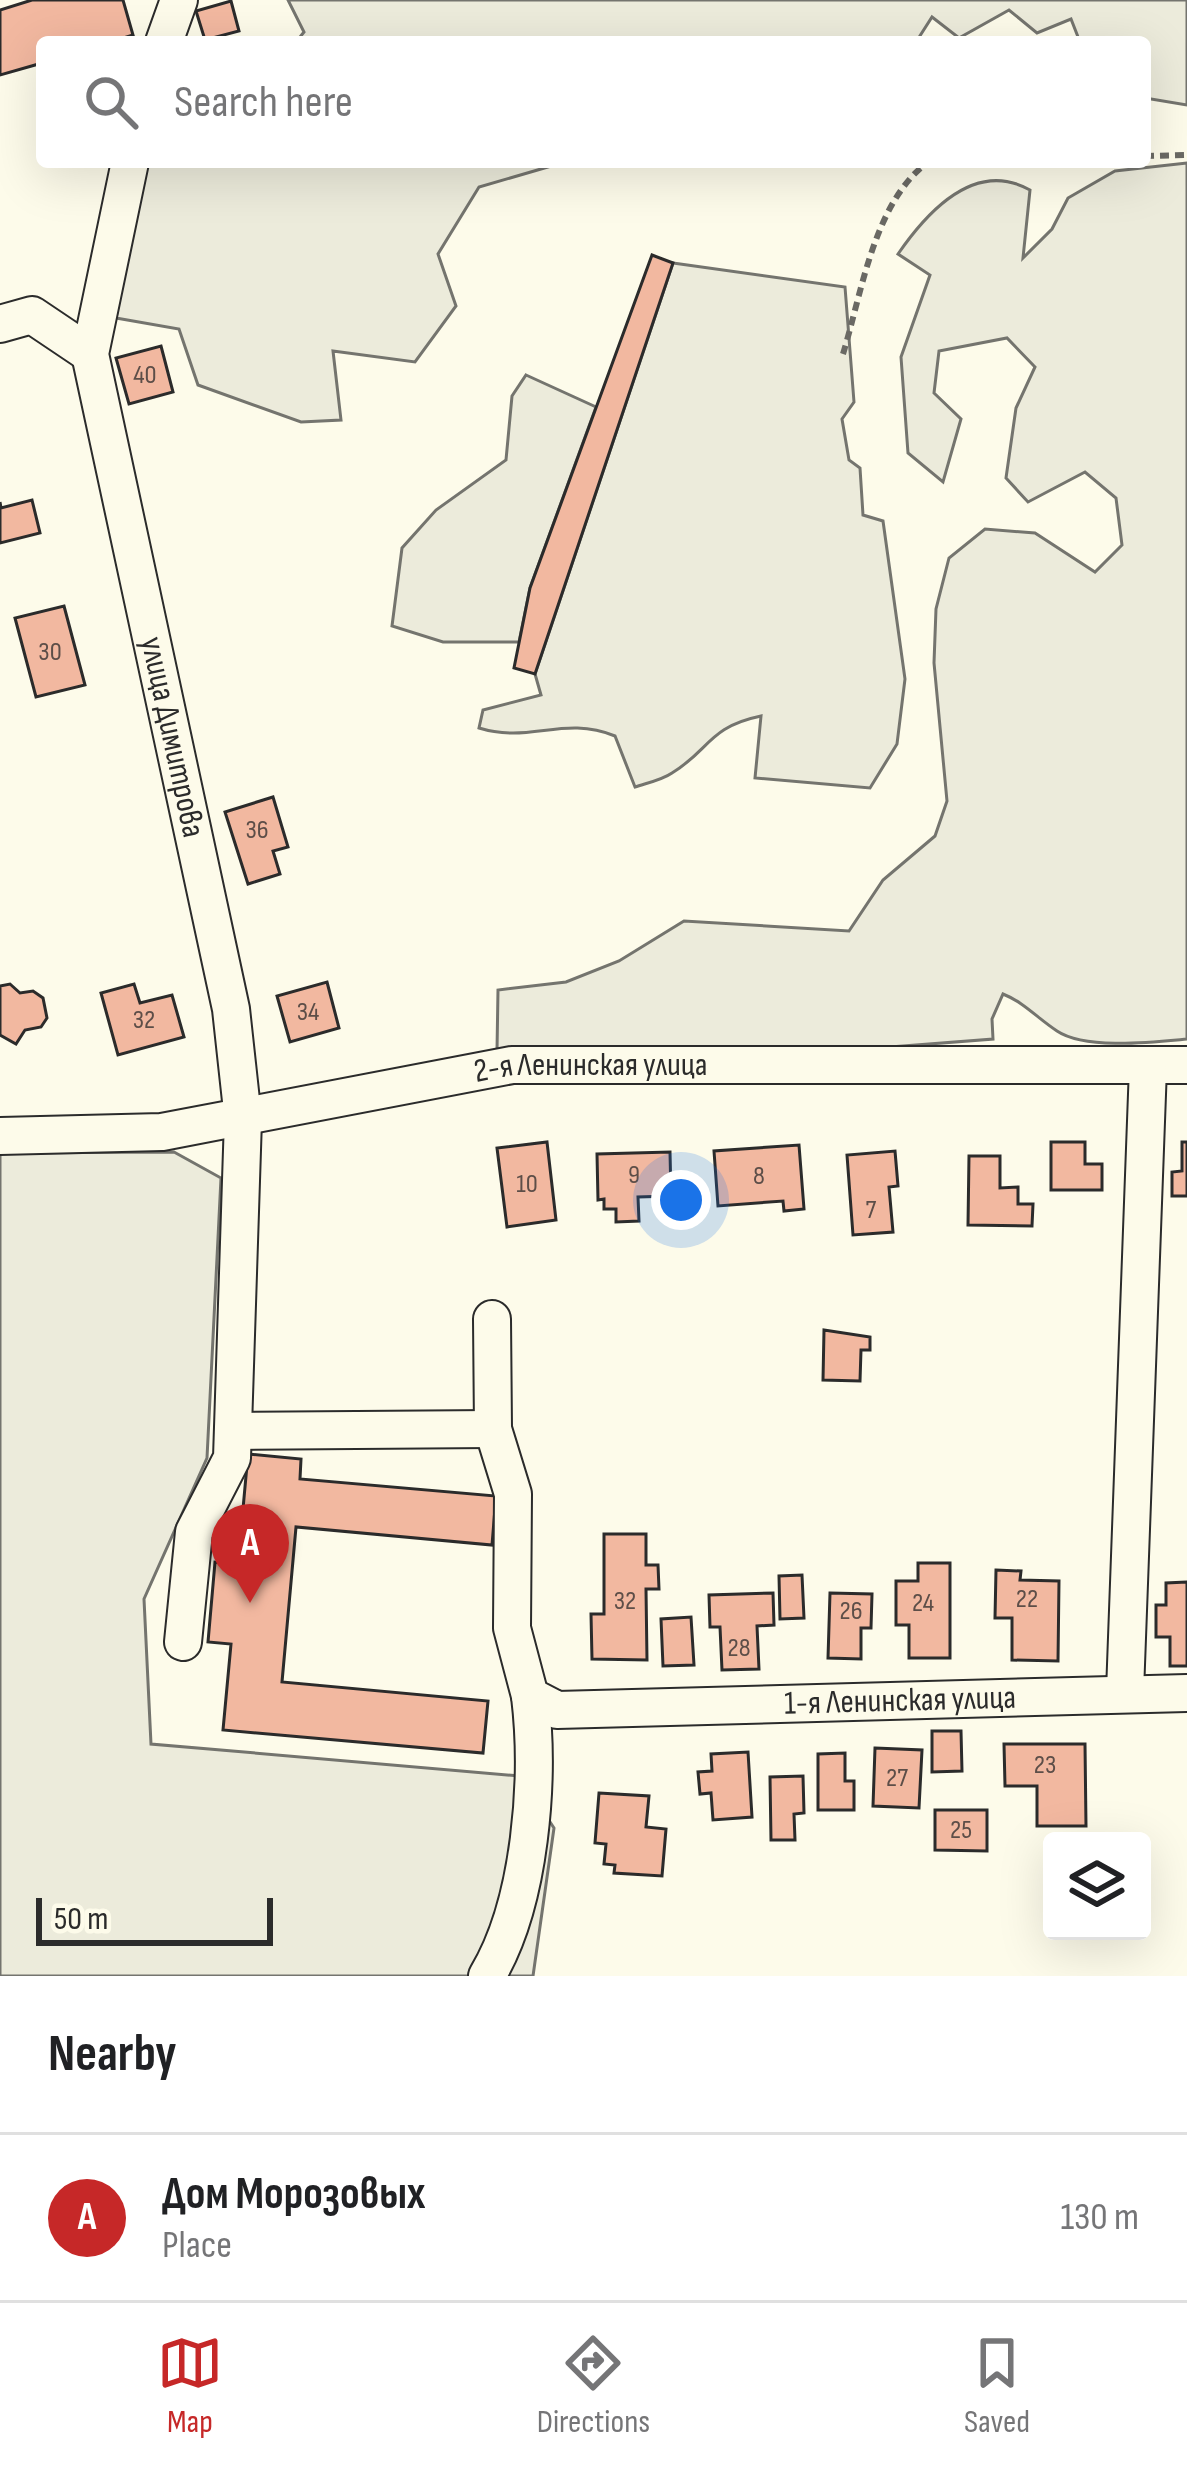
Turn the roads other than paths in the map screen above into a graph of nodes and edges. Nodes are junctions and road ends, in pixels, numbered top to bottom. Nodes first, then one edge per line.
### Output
1 (179, 0) edge
2 (166, 36) edge
3 (129, 168) edge
4 (0, 324) edge
5 (90, 354) junction
6 (1187, 1065) edge
7 (1148, 1067) junction
8 (243, 1119) junction
9 (0, 1136) edge
10 (492, 1318) dead end
11 (493, 1429) junction
12 (233, 1431) junction
13 (183, 1642) dead end
14 (1125, 1692) junction
15 (1187, 1693) edge
16 (530, 1696) junction
17 (487, 1976) edge

1 - 2 street
3 - 5 street
4 - 5 street
5 - 8 street, улица Димитрова
6 - 7 street, 2-я Ленинская улица
7 - 8 street, 2-я Ленинская улица
7 - 14 street
8 - 9 street, 2-я Ленинская улица
8 - 12 street, улица Димитрова
10 - 11 street
11 - 12 street
11 - 16 street
12 - 13 street, улица Димитрова
14 - 15 street, 1-я Ленинская улица
14 - 16 street, 1-я Ленинская улица
16 - 17 street

